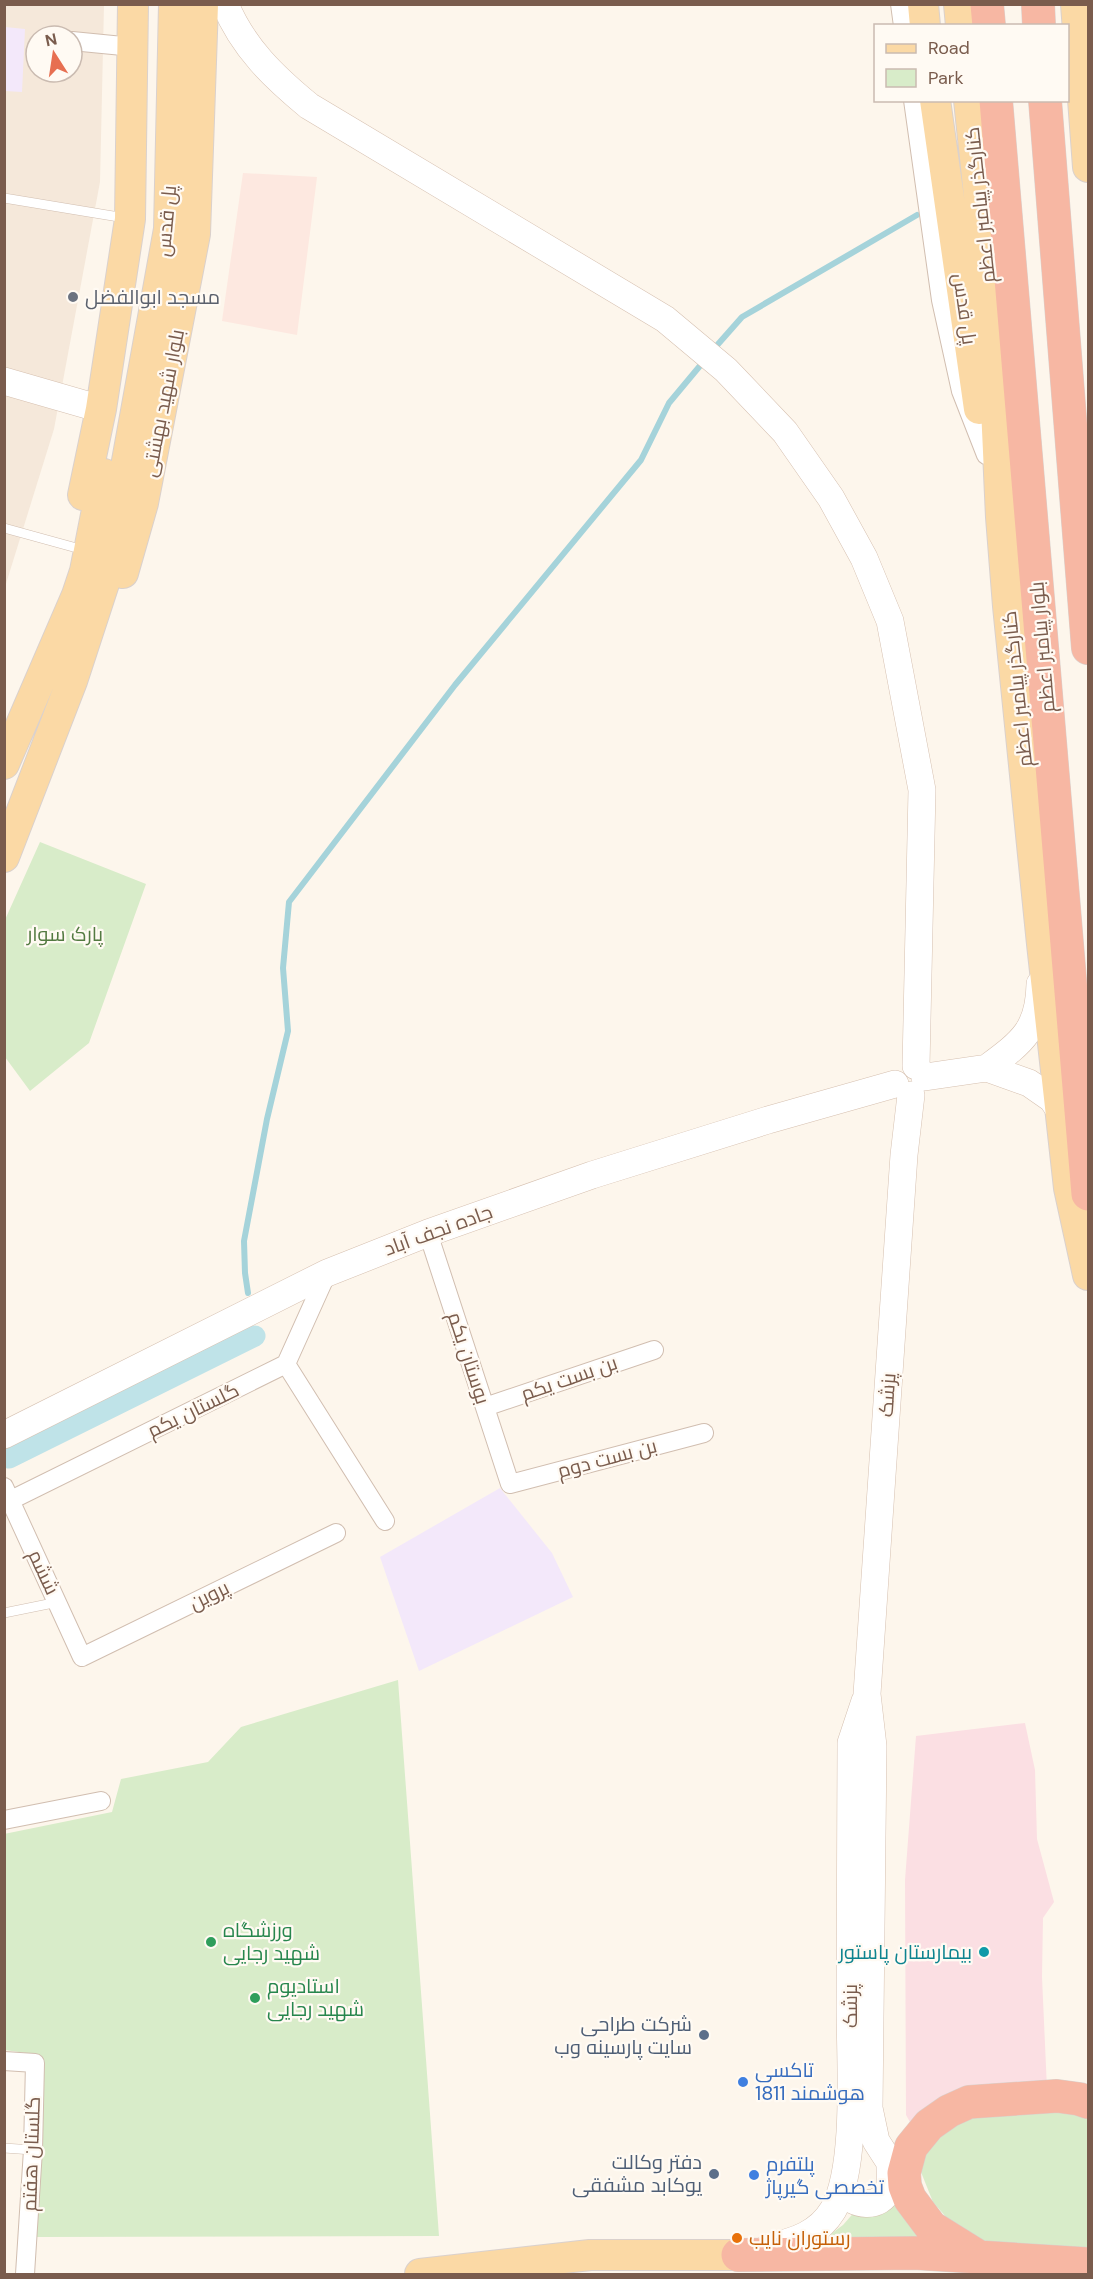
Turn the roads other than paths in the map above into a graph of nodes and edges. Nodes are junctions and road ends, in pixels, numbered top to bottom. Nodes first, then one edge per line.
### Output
1 (174, 4) edge
2 (204, 4) edge
3 (225, 4) edge
4 (900, 4) edge
5 (922, 4) edge
6 (959, 4) edge
7 (987, 4) edge
8 (1038, 4) edge
9 (1076, 4) edge
10 (138, 6) edge
11 (903, 24) edge
12 (925, 24) edge
13 (961, 24) edge
14 (989, 24) edge
15 (1039, 24) edge
16 (84, 41) edge
17 (133, 47) junction
18 (913, 102) edge
19 (935, 102) edge
20 (969, 102) edge
21 (996, 102) edge
22 (1045, 102) edge
23 (1089, 167) edge
24 (4, 198) edge
25 (130, 219) junction
26 (4, 381) edge
27 (101, 409) junction
28 (986, 455) junction
29 (1001, 517) junction
30 (4, 528) edge
31 (88, 565) junction
32 (1089, 648) edge
33 (72, 681) junction
34 (4, 764) edge
35 (4, 857) edge
36 (1042, 944) junction
37 (987, 1068) junction
38 (912, 1081) junction
39 (1061, 1112) junction
40 (1089, 1194) edge
41 (428, 1233) junction
42 (327, 1273) junction
43 (1089, 1275) edge
44 (654, 1350) dead end
45 (285, 1364) junction
46 (485, 1407) junction
47 (704, 1433) dead end
48 (4, 1435) edge
49 (510, 1484) joint
50 (7, 1498) edge
51 (385, 1521) dead end
52 (336, 1533) dead end
53 (58, 1602) junction
54 (4, 1613) edge
55 (82, 1657) joint
56 (867, 1694) junction
57 (101, 1801) dead end
58 (4, 1820) edge
59 (4, 2061) edge
60 (1089, 2102) edge
61 (4, 2148) edge
62 (33, 2150) junction
63 (897, 2176) junction
64 (842, 2191) junction
65 (738, 2255) junction
66 (981, 2257) junction
67 (1089, 2264) edge
68 (25, 2274) edge
69 (420, 2274) edge

1 - 31 main road, پل قدس
2 - 33 main road, بلوار شهید بهشتی
3 - 38 street, پزشک
4 - 11 street
5 - 12 main road
6 - 13 main road
7 - 14 highway
8 - 15 highway
9 - 23 main road
10 - 17 main road, بلوار شهید بهشتی
10 - 31 main road, پل قدس
16 - 17 street
17 - 25 main road, بلوار شهید بهشتی
18 - 28 street
19 - 28 main road, پل قدس
20 - 29 main road, کنارگذر پیامبر اعظم
21 - 40 highway, بلوار پیامبر اعظم
22 - 32 highway
24 - 25 lane
25 - 27 main road, بلوار شهید بهشتی
26 - 27 street
27 - 31 main road, بلوار شهید بهشتی
28 - 29 main road, پل قدس
29 - 36 main road, کنارگذر پیامبر اعظم
30 - 31 lane
31 - 33 main road, بلوار شهید بهشتی
31 - 34 main road, بلوار شهید بهشتی
33 - 35 main road, بلوار شهید بهشتی
36 - 37 street
36 - 39 main road, کنارگذر پیامبر اعظم
37 - 38 street, جاده نجف آباد
37 - 39 street
38 - 41 street, جاده نجف آباد
38 - 56 street, پزشک
39 - 43 main road, کنارگذر پیامبر اعظم
41 - 42 street, جاده نجف آباد
41 - 46 street, بوستان یکم
42 - 45 street
42 - 48 street, جاده نجف آباد
44 - 46 street, بن بست یکم
45 - 50 street, گلستان یکم
45 - 51 street
46 - 49 street, بوستان یکم
47 - 49 street, بن بست دوم
50 - 53 street, ششم
52 - 55 street, پروین
53 - 54 lane
53 - 55 street, ششم
56 - 63 street, پزشک
56 - 64 street, پزشک
57 - 58 street
59 - 62 street, گلستان هفتم
60 - 63 highway
61 - 62 lane
62 - 68 street, گلستان هفتم
63 - 64 street
63 - 66 highway
64 - 65 street, پزشک
65 - 66 highway
65 - 69 main road
66 - 67 highway

